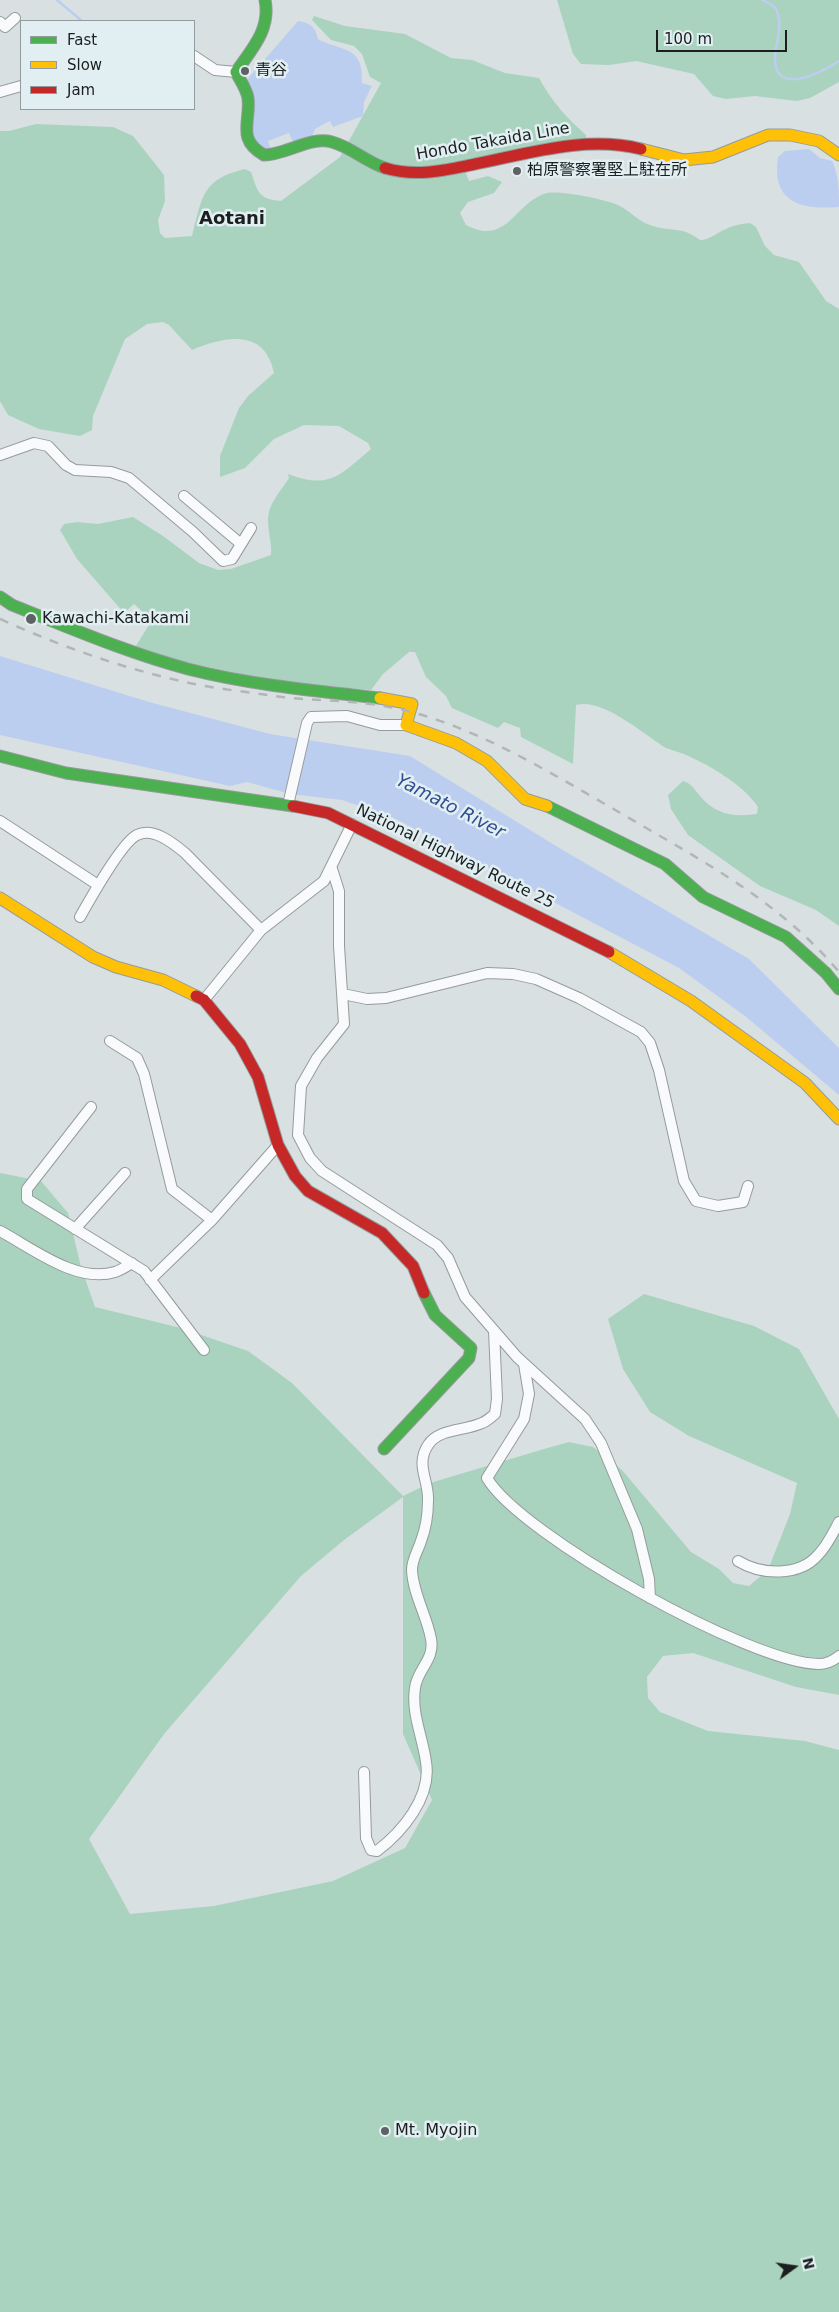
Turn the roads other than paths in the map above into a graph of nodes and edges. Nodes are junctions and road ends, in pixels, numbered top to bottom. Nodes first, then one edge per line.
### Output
1 (265, 0) edge
2 (15, 18) dead end
3 (0, 22) edge
4 (195, 57) edge
5 (236, 72) junction
6 (20, 86) edge
7 (0, 92) edge
8 (839, 156) edge
9 (0, 455) edge
10 (184, 496) dead end
11 (251, 528) dead end
12 (241, 544) junction
13 (0, 598) edge
14 (406, 725) junction
15 (0, 756) edge
16 (288, 805) junction
17 (0, 821) edge
18 (352, 824) junction
19 (332, 869) junction
20 (98, 885) junction
21 (0, 898) edge
22 (80, 917) dead end
23 (261, 930) junction
24 (839, 989) edge
25 (342, 994) junction
26 (204, 1000) junction
27 (110, 1041) dead end
28 (91, 1107) dead end
29 (839, 1119) edge
30 (278, 1145) junction
31 (125, 1173) dead end
32 (748, 1186) dead end
33 (212, 1220) junction
34 (75, 1229) junction
35 (0, 1230) edge
36 (132, 1263) junction
37 (150, 1280) junction
38 (494, 1331) junction
39 (204, 1350) dead end
40 (524, 1364) junction
41 (384, 1449) dead end
42 (839, 1522) edge
43 (738, 1561) dead end
44 (650, 1598) junction
45 (839, 1656) edge
46 (364, 1772) dead end

1 - 5 main road
2 - 3 street
4 - 5 street
5 - 8 main road, Hondo Takaida Line
6 - 7 street
9 - 12 street
10 - 12 street
11 - 12 street
13 - 14 main road
14 - 16 street
14 - 24 main road
15 - 16 main road, National Highway Route 25
16 - 18 main road, National Highway Route 25
17 - 20 street
18 - 19 street
18 - 29 main road, National Highway Route 25
19 - 23 street
19 - 25 street
20 - 22 street
20 - 23 street
21 - 26 main road
23 - 26 street
25 - 32 street
25 - 38 street
26 - 30 main road
27 - 33 street
28 - 34 street
30 - 33 street
30 - 41 main road
31 - 34 street
33 - 37 street
34 - 36 street
35 - 36 street
36 - 37 street
37 - 39 street
38 - 40 street
38 - 46 street
40 - 44 street
40 - 44 street
42 - 43 street
44 - 45 street

